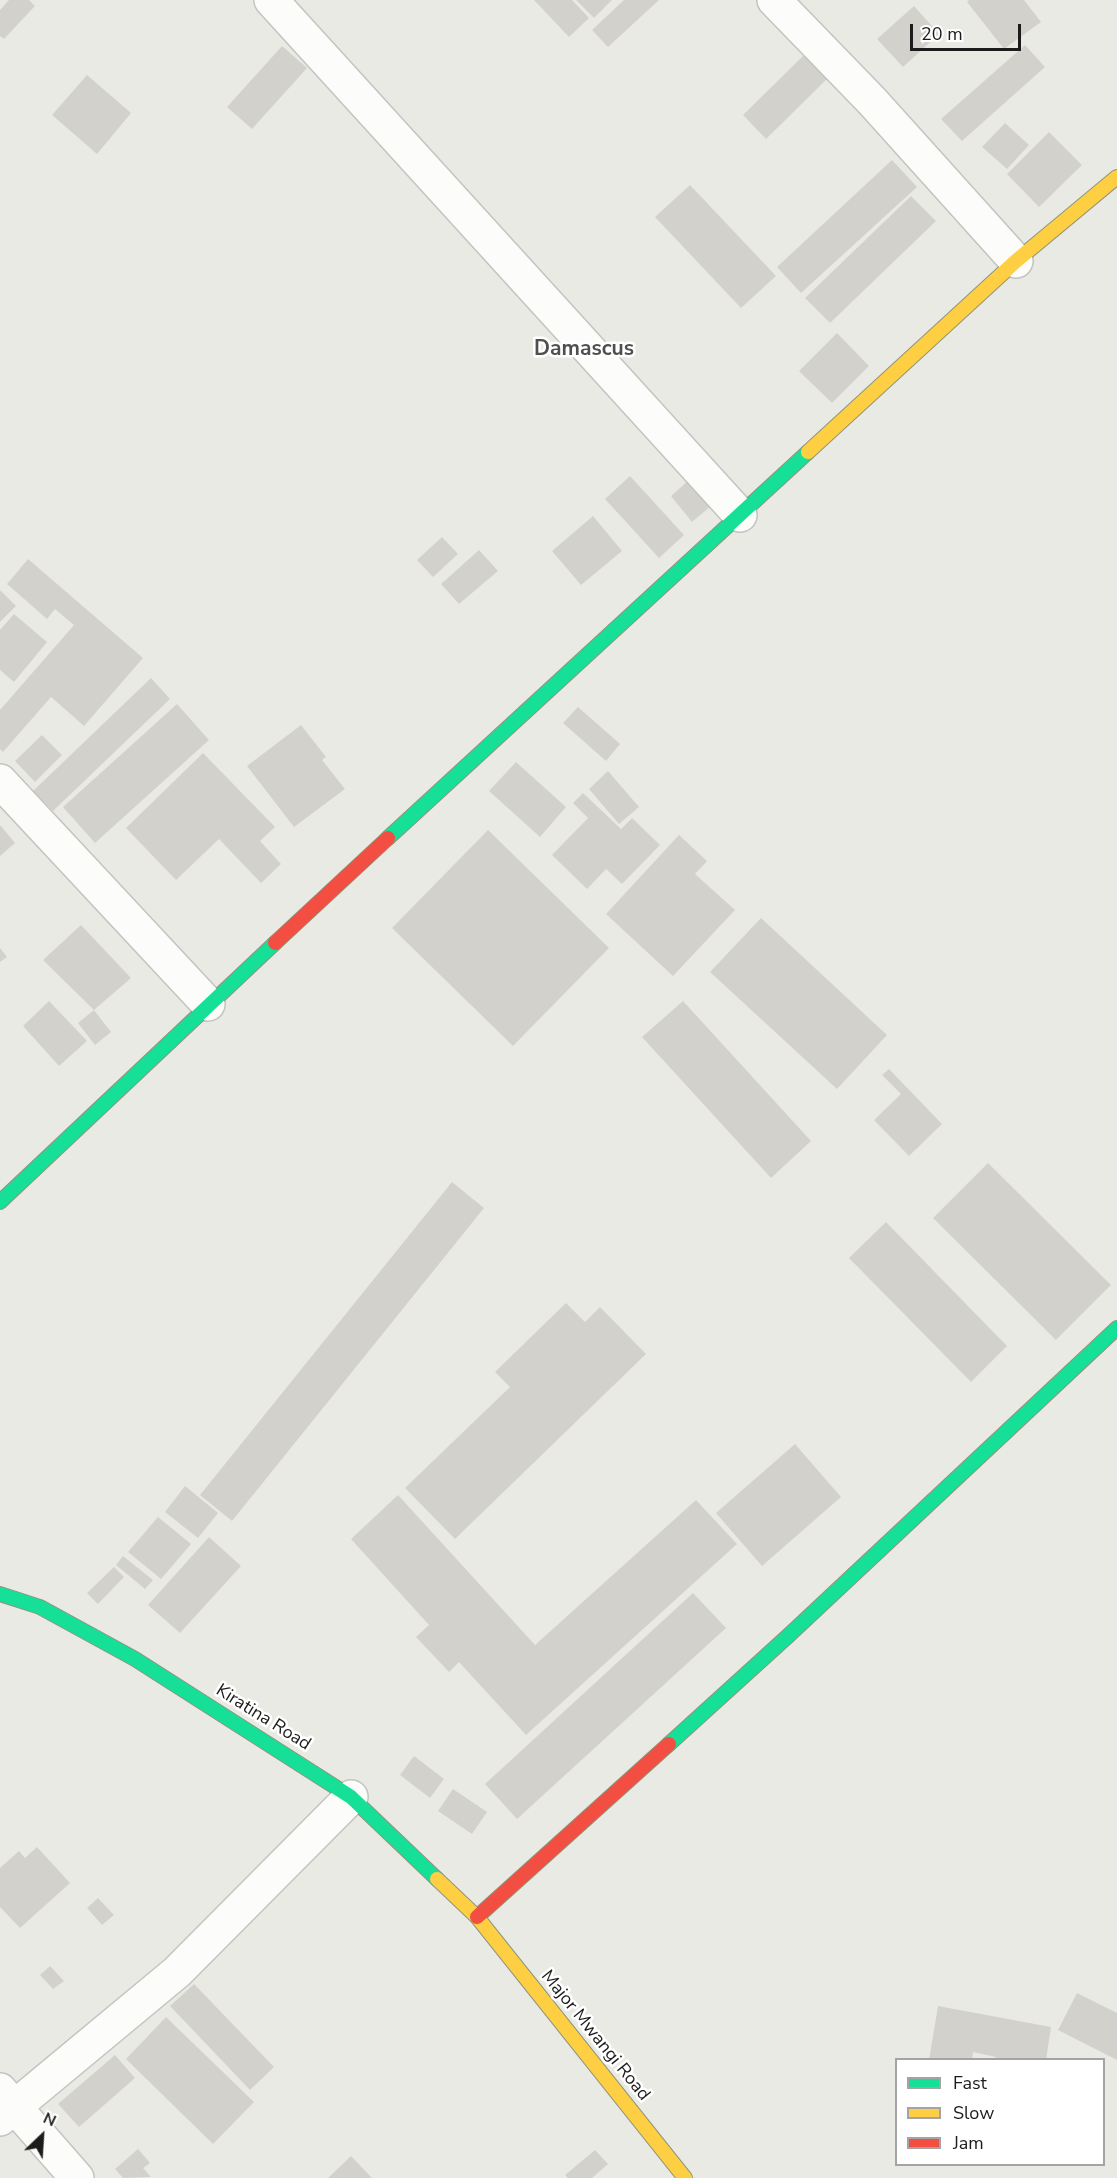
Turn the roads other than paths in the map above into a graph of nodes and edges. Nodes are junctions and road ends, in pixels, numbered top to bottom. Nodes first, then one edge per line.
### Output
1 (271, 0) edge
2 (774, 0) edge
3 (1117, 177) edge
4 (1016, 261) junction
5 (740, 515) junction
6 (0, 781) edge
7 (208, 1004) junction
8 (0, 1202) edge
9 (1117, 1328) edge
10 (0, 1594) edge
11 (351, 1797) junction
12 (477, 1917) junction
13 (5, 2105) edge
14 (77, 2178) edge
15 (685, 2178) edge

1 - 5 street
2 - 4 street
3 - 4 street
4 - 5 street
5 - 7 street
6 - 7 street
7 - 8 street
9 - 12 street
10 - 11 street, Kiratina Road
11 - 12 street, Kiratina Road
11 - 13 street
12 - 15 street, Major Mwangi Road
13 - 14 street

